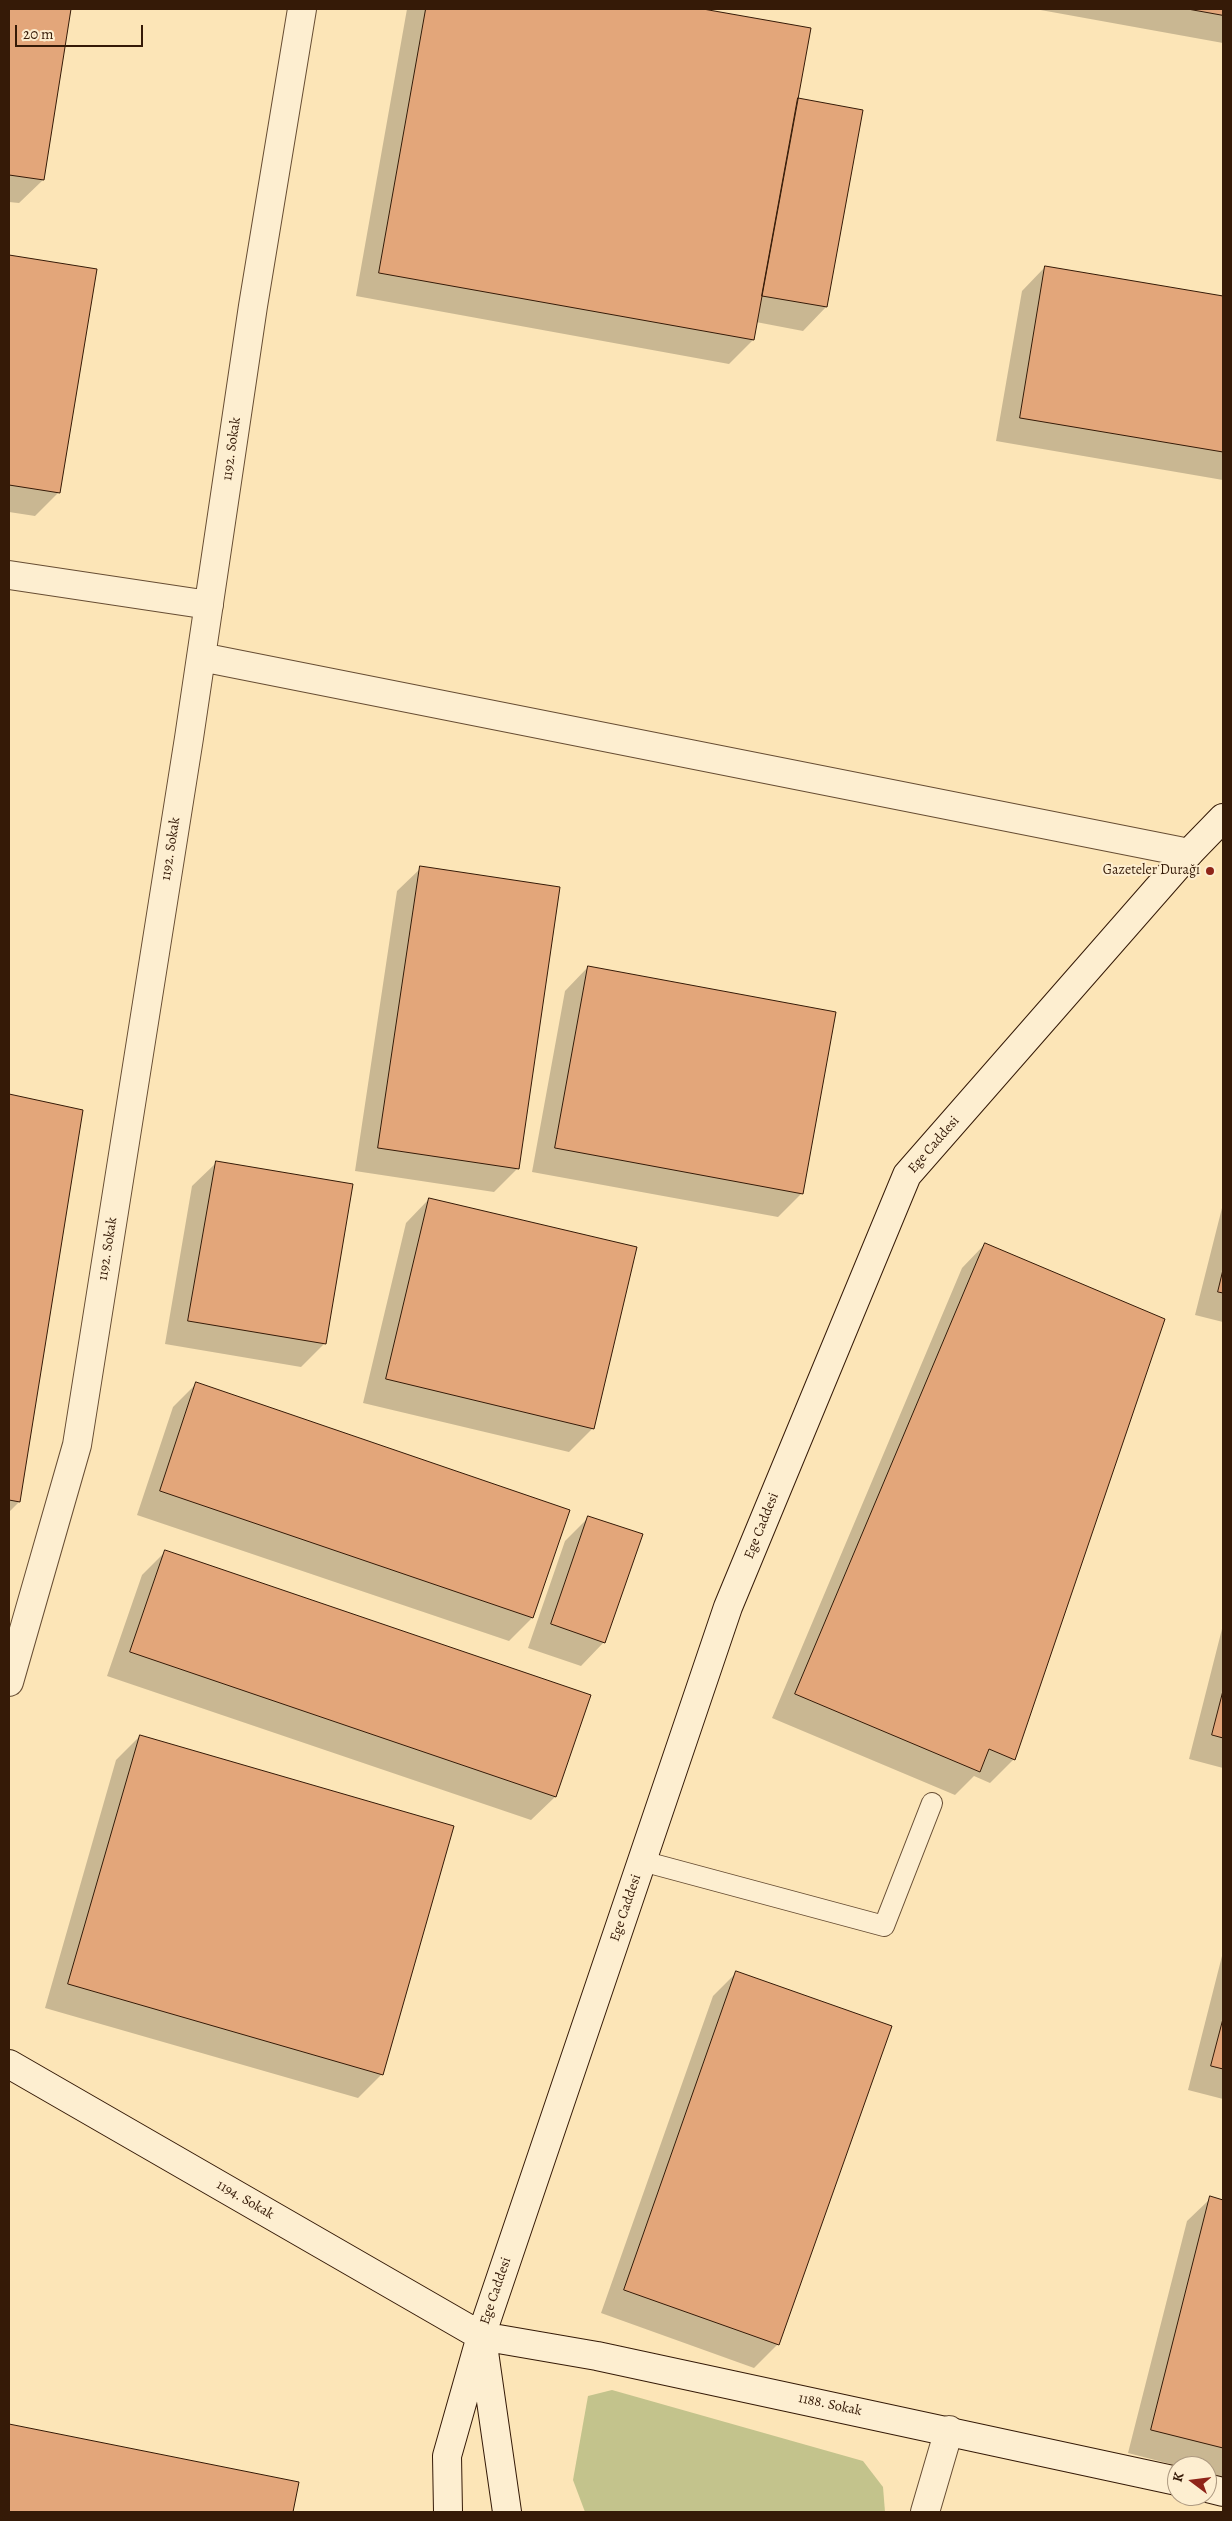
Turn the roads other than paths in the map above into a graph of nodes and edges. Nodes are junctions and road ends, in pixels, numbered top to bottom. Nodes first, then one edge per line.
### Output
1 (302, 9) edge
2 (9, 575) edge
3 (209, 605) junction
4 (201, 657) junction
5 (1223, 818) edge
6 (1189, 853) junction
7 (9, 1682) edge
8 (932, 1803) dead end
9 (642, 1861) junction
10 (9, 2064) edge
11 (481, 2336) junction
12 (948, 2430) junction
13 (1167, 2479) edge
14 (448, 2512) edge
15 (507, 2512) edge
16 (925, 2512) edge

1 - 3 street, 1192. Sokak
2 - 3 street
3 - 4 street, 1192. Sokak
4 - 6 street
4 - 7 street, 1192. Sokak
5 - 6 street, Ege Caddesi
6 - 9 street, Ege Caddesi
8 - 9 lane
9 - 11 street, Ege Caddesi
10 - 11 street, 1194. Sokak
11 - 12 street, 1188. Sokak
11 - 14 street, Ege Caddesi
11 - 15 street
12 - 13 street, 1188. Sokak
12 - 16 street

